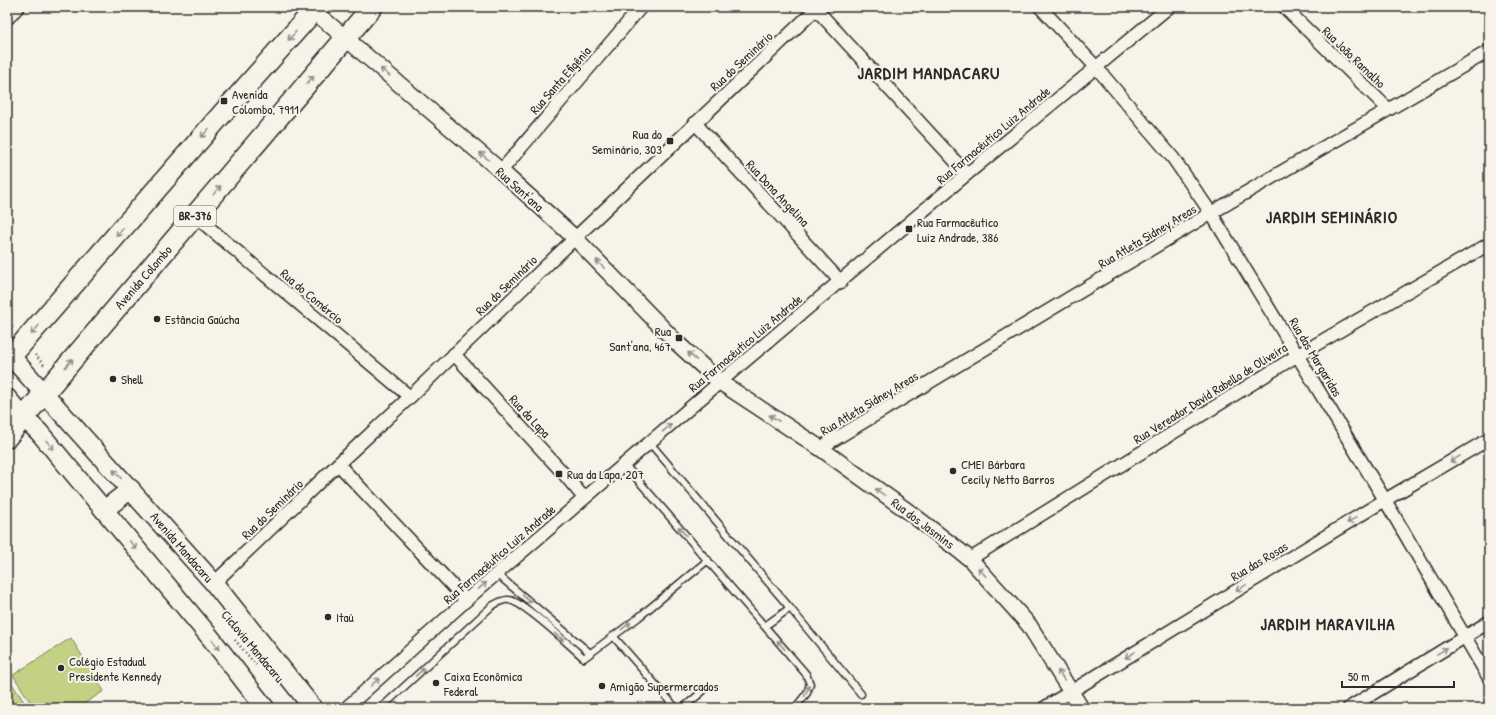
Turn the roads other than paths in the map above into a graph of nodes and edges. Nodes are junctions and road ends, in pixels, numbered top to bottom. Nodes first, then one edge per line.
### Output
1 (18, 7) edge
2 (372, 7) edge
3 (1040, 7) edge
4 (1169, 7) edge
5 (1284, 7) edge
6 (313, 8) edge
7 (639, 8) edge
8 (817, 8) edge
9 (7, 19) edge
10 (345, 38) junction
11 (1489, 51) edge
12 (1096, 67) junction
13 (1388, 109) junction
14 (695, 123) junction
15 (501, 171) junction
16 (967, 174) junction
17 (1211, 213) junction
18 (195, 216) junction
19 (575, 238) junction
20 (1489, 244) edge
21 (841, 282) junction
22 (454, 354) junction
23 (1298, 355) junction
24 (8, 356) edge
25 (720, 382) junction
26 (44, 393) junction
27 (410, 397) junction
28 (7, 398) edge
29 (23, 417) junction
30 (7, 437) edge
31 (1489, 439) edge
32 (650, 442) junction
33 (820, 448) junction
34 (338, 464) junction
35 (624, 464) junction
36 (131, 489) junction
37 (584, 498) junction
38 (1385, 500) junction
39 (104, 510) junction
40 (970, 559) junction
41 (708, 560) junction
42 (497, 574) junction
43 (214, 583) junction
44 (466, 600) junction
45 (790, 608) junction
46 (1489, 622) edge
47 (765, 626) junction
48 (614, 636) junction
49 (1466, 636) junction
50 (590, 653) junction
51 (1489, 678) edge
52 (703, 691) dead end
53 (1071, 691) junction
54 (861, 694) dead end
55 (265, 708) edge
56 (313, 708) edge
57 (346, 708) edge
58 (381, 708) edge
59 (676, 708) edge
60 (683, 708) edge
61 (795, 708) edge
62 (1044, 708) edge
63 (1082, 708) edge
64 (1349, 708) edge

1 - 9 street
2 - 10 main road, Avenida Colombo / BR-376
3 - 12 street, Rua das Margaridas
4 - 12 street, Rua Farmacêutico Luiz Andrade
5 - 13 street, Rua João Ramalho
6 - 10 street, Rua Sant'ana
6 -> 24 main road
7 - 15 street, Rua Santa Efigênia
8 - 14 street, Rua do Seminário
8 - 16 street
15 -> 10 street, Rua Sant'ana
18 -> 10 main road, Avenida Colombo / BR-376
11 - 13 street, Rua Atleta Sidney Areas
12 - 16 street, Rua Farmacêutico Luiz Andrade
12 - 17 street, Rua das Margaridas
13 - 17 street, Rua Atleta Sidney Areas
14 - 19 street, Rua do Seminário
14 - 21 street, Rua Dona Angelina
15 - 19 street, Rua Sant'ana
16 - 21 street, Rua Farmacêutico Luiz Andrade
17 - 23 street, Rua das Margaridas
17 - 33 street, Rua Atleta Sidney Areas
26 -> 18 main road, Avenida Colombo / BR-376
18 - 27 street, Rua do Comércio
19 - 22 street, Rua do Seminário
25 -> 19 street, Rua Sant'ana
20 - 23 street, Rua Vereador David Rabello de Oliveira
21 - 25 street, Rua Farmacêutico Luiz Andrade
22 - 27 street, Rua do Seminário
22 - 37 street, Rua da Lapa
23 - 38 street, Rua das Margaridas
23 - 40 street, Rua Vereador David Rabello de Oliveira
24 - 26 main road, Avenida Mandacaru
32 -> 25 street, Rua Farmacêutico Luiz Andrade
33 -> 25 street, Rua dos Jasmins
26 - 29 main road, Avenida Colombo / BR-376
36 -> 26 main road, Avenida Mandacaru
27 - 34 street, Rua do Seminário
28 - 29 main road
29 - 30 main road, Avenida Colombo / BR-376
29 -> 39 main road
31 -> 38 street, Rua das Rosas
32 - 35 street, Rua Farmacêutico Luiz Andrade
32 - 45 lane
40 -> 33 street, Rua dos Jasmins
34 - 43 street, Rua do Seminário
34 - 44 street
35 - 37 street, Rua Farmacêutico Luiz Andrade
41 -> 35 lane
36 - 39 main road
36 - 43 main road, Avenida Mandacaru
37 - 42 street, Rua Farmacêutico Luiz Andrade
38 - 49 street, Rua das Margaridas
38 -> 53 street, Rua das Rosas
39 -> 55 main road
53 -> 40 street, Rua dos Jasmins
41 - 47 lane
48 -> 41 lane
44 -> 42 street, Rua Farmacêutico Luiz Andrade
42 -> 50 lane
43 - 56 main road, Avenida Mandacaru
57 -> 44 street, Rua Farmacêutico Luiz Andrade
45 - 47 lane
45 - 54 lane
46 - 49 street
61 -> 47 lane
48 - 50 lane
48 - 59 lane
49 - 51 street, Rua das Margaridas
64 -> 49 street
58 -> 50 lane
52 - 60 lane
53 - 62 street, Rua das Rosas
53 - 63 street, Rua dos Jasmins

